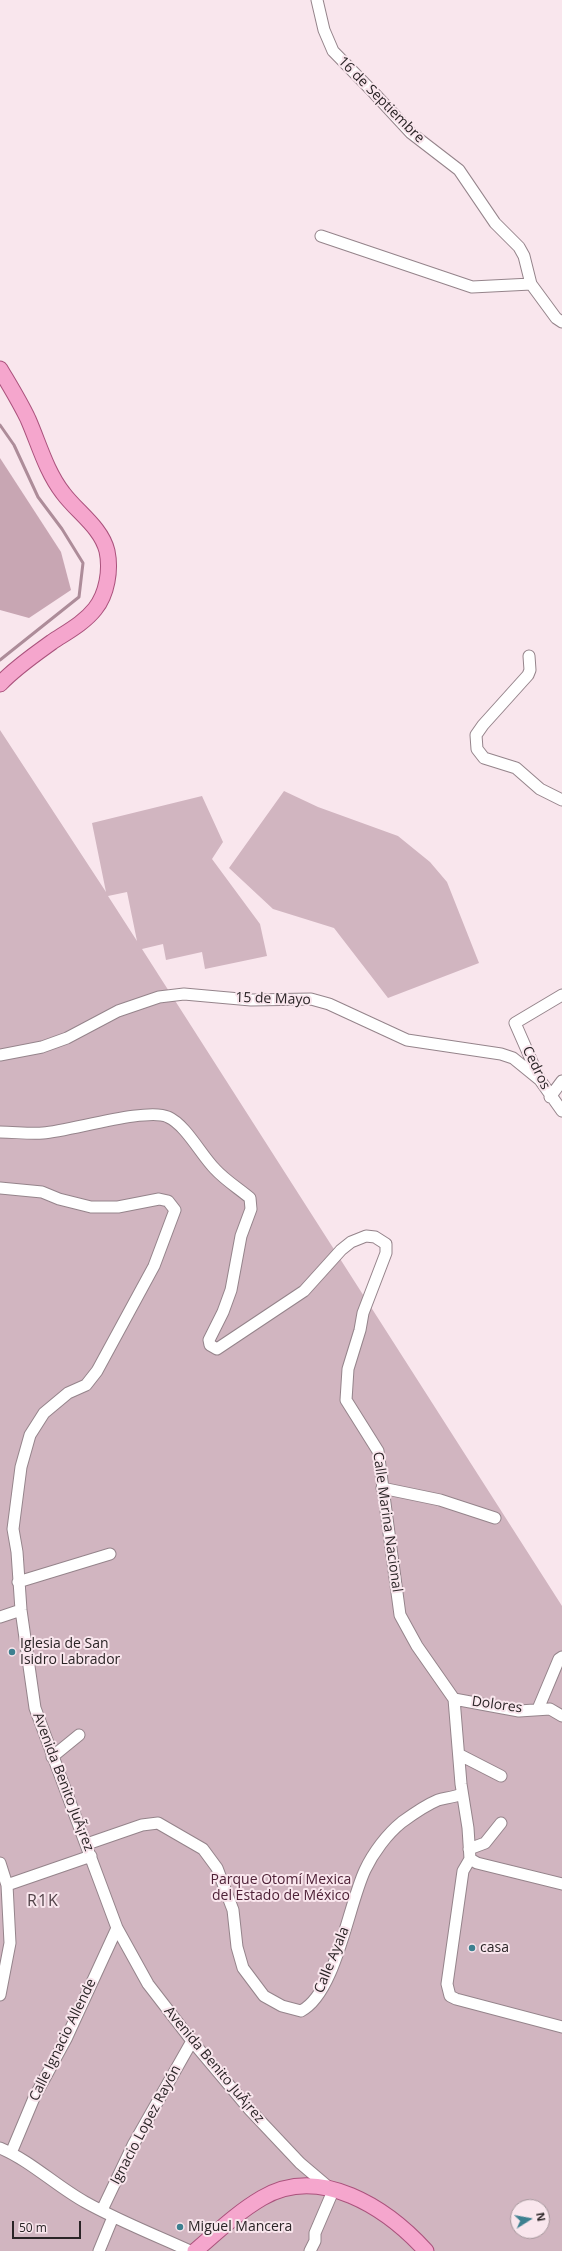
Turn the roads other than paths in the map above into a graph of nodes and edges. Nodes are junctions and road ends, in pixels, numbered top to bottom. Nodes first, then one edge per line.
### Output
1 (317, 0) edge
2 (321, 236) dead end
3 (531, 284) junction
4 (560, 317) edge
5 (0, 369) edge
6 (529, 656) dead end
7 (0, 684) edge
8 (562, 800) edge
9 (562, 995) edge
10 (0, 1055) edge
11 (540, 1080) junction
12 (562, 1081) edge
13 (550, 1097) junction
14 (562, 1111) edge
15 (0, 1132) edge
16 (0, 1188) edge
17 (382, 1488) junction
18 (495, 1518) dead end
19 (110, 1554) dead end
20 (18, 1582) junction
21 (21, 1610) junction
22 (0, 1617) edge
23 (562, 1657) edge
24 (454, 1699) junction
25 (538, 1709) junction
26 (562, 1716) edge
27 (79, 1736) dead end
28 (460, 1755) junction
29 (52, 1757) junction
30 (501, 1776) dead end
31 (462, 1794) junction
32 (501, 1823) dead end
33 (87, 1844) junction
34 (470, 1854) junction
35 (91, 1856) junction
36 (0, 1863) edge
37 (562, 1884) edge
38 (7, 1885) junction
39 (117, 1928) junction
40 (5, 1945) edge
41 (0, 1995) edge
42 (562, 2027) edge
43 (192, 2041) junction
44 (0, 2148) edge
45 (11, 2153) junction
46 (333, 2191) junction
47 (102, 2210) junction
48 (113, 2217) junction
49 (99, 2251) edge
50 (190, 2251) edge
51 (196, 2251) edge
52 (310, 2251) edge
53 (426, 2251) edge

1 - 3 street, 16 de Septiembre
2 - 3 street
3 - 4 street
5 - 7 main road
6 - 8 street
9 - 11 street, Cedros
10 - 11 street, 15 de Mayo
11 - 13 street, Cedros
12 - 13 street
13 - 14 street, Cedros
15 - 17 street, Calle Marina Nacional
16 - 20 street, Avenida Benito JuÃ¡rez
17 - 18 street
17 - 24 street, Calle Marina Nacional
19 - 20 street
20 - 21 street, Avenida Benito JuÃ¡rez
21 - 22 street
21 - 29 street, Avenida Benito JuÃ¡rez
23 - 25 street
24 - 25 street, Dolores
24 - 28 street, Calle Marina Nacional
25 - 26 street, Dolores
27 - 29 street
28 - 30 street
28 - 31 street, Calle Marina Nacional
29 - 33 street, Avenida Benito JuÃ¡rez
31 - 33 street, Calle Ayala
31 - 34 street, Calle Marina Nacional
32 - 34 street
33 - 35 street, Avenida Benito JuÃ¡rez
34 - 37 street
34 - 42 street
35 - 38 street
35 - 39 street, Avenida Benito JuÃ¡rez
36 - 38 street
38 - 40 street
39 - 43 street, Avenida Benito JuÃ¡rez
39 - 45 street, Calle Ignacio Allende
40 - 41 street
43 - 46 street, Avenida Benito JuÃ¡rez
43 - 47 street, Ignacio Lopez Rayón
44 - 45 street
45 - 47 street
46 - 51 main road
46 - 52 street
46 - 53 main road
47 - 48 street
48 - 49 street
48 - 50 street

